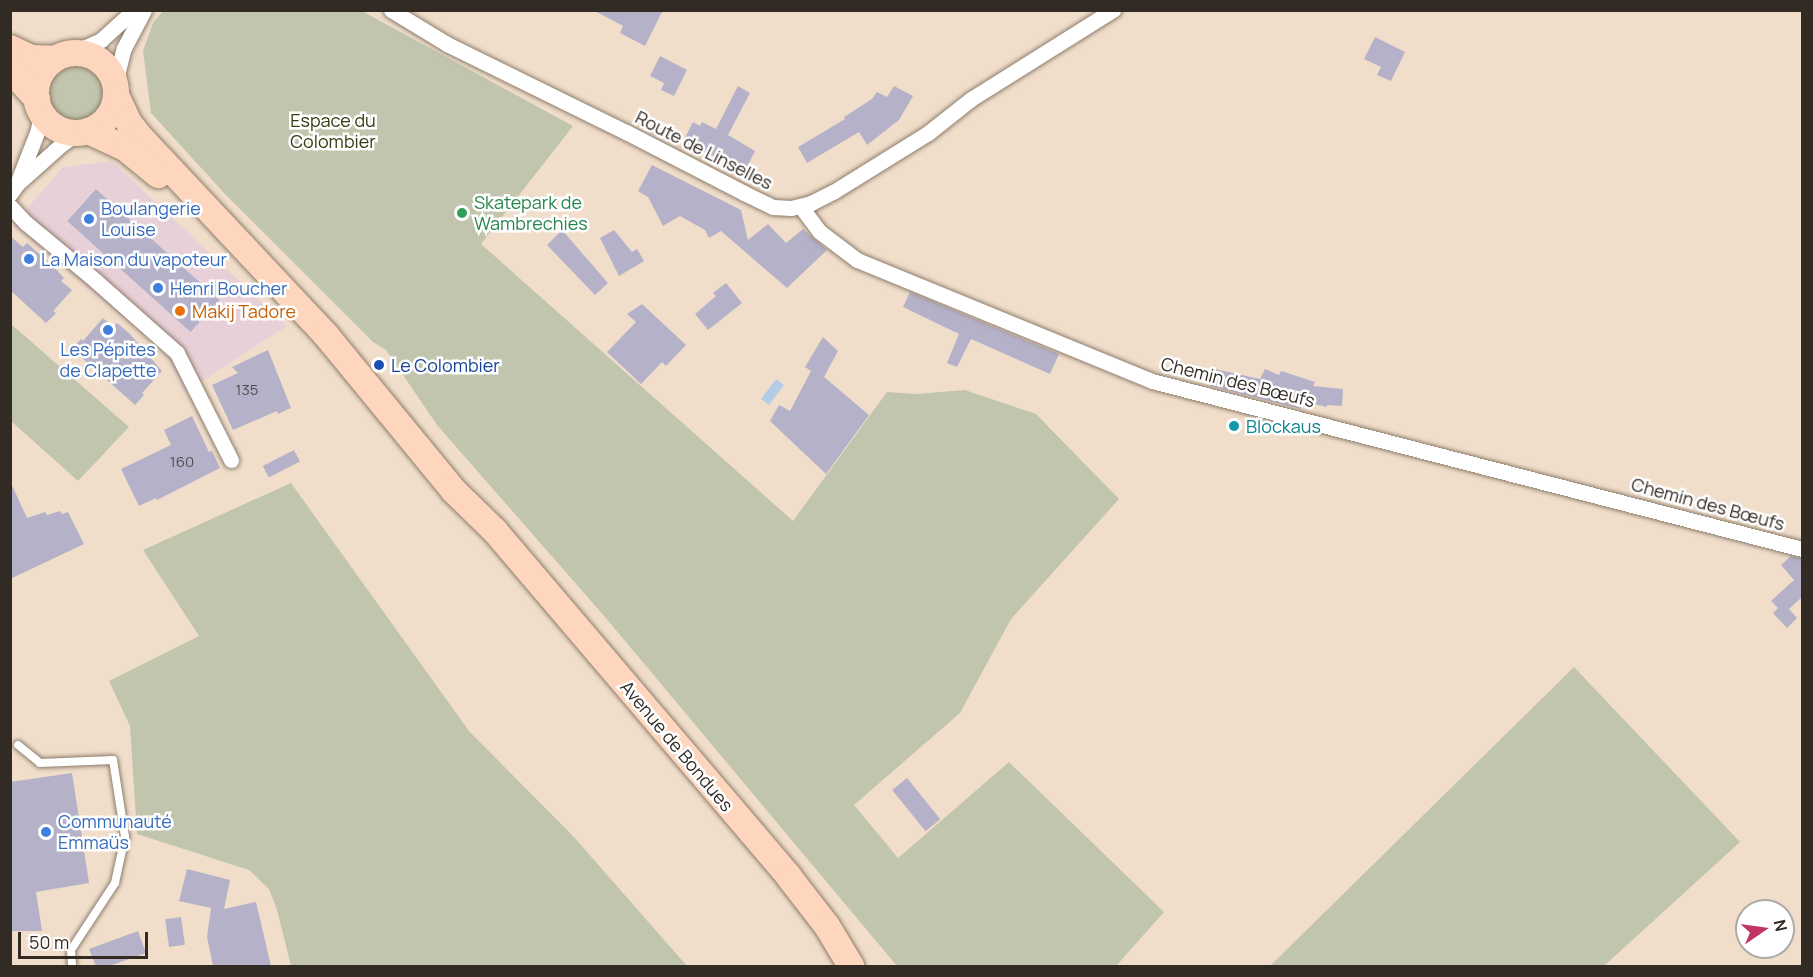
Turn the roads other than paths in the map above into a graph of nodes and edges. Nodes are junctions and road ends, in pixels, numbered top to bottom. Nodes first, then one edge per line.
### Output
1 (134, 10) edge
2 (144, 10) edge
3 (392, 10) edge
4 (1113, 10) edge
5 (10, 48) edge
6 (64, 56) junction
7 (10, 70) edge
8 (115, 89) junction
9 (39, 104) junction
10 (84, 132) junction
11 (14, 189) edge
12 (10, 206) edge
13 (801, 207) junction
14 (235, 240) junction
15 (231, 460) dead end
16 (1803, 549) edge
17 (18, 745) dead end
18 (815, 910) junction
19 (72, 966) edge
20 (840, 966) edge
21 (851, 966) edge

1 - 6 street
2 - 8 street
3 - 13 street, Route de Linselles
4 - 13 street, Route de Linselles
5 - 6 main road
6 - 8 main road
6 - 9 main road
7 - 9 main road
8 - 10 main road
8 - 14 main road, Avenue de Bondues
9 - 10 main road
9 - 11 street
10 - 11 street
10 - 14 main road, Avenue de Bondues
12 - 15 street
13 - 16 street, Chemin des Bœufs
14 - 18 main road, Avenue de Bondues
17 - 19 lane
18 - 20 main road
18 - 21 main road, Avenue de Bondues

